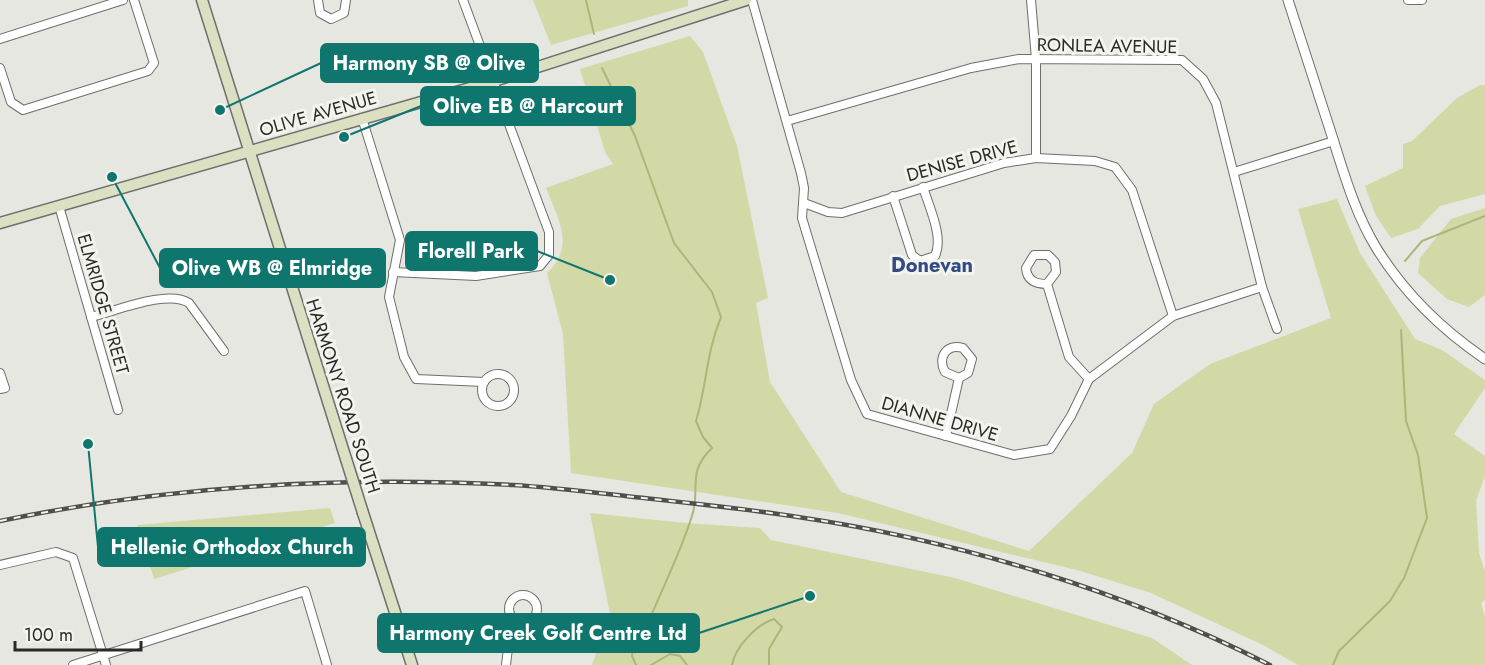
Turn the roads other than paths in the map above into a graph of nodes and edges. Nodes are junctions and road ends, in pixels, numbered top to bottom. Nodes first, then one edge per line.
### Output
1 (123, 0) edge
2 (134, 0) edge
3 (202, 0) edge
4 (318, 0) edge
5 (346, 0) edge
6 (463, 0) edge
7 (746, 0) edge
8 (752, 0) edge
9 (1031, 0) edge
10 (1288, 0) edge
11 (1408, 0) edge
12 (1422, 0) edge
13 (0, 39) edge
14 (1036, 59) junction
15 (0, 68) edge
16 (491, 82) junction
17 (362, 118) junction
18 (787, 122) junction
19 (1334, 141) junction
20 (249, 152) junction
21 (1036, 158) junction
22 (1234, 172) junction
23 (923, 187) junction
24 (893, 196) junction
25 (804, 202) junction
26 (59, 206) junction
27 (0, 223) edge
28 (393, 272) junction
29 (1047, 284) junction
30 (1262, 287) junction
31 (1173, 316) junction
32 (91, 317) junction
33 (1276, 329) dead end
34 (224, 351) dead end
35 (1485, 359) edge
36 (0, 373) edge
37 (959, 378) junction
38 (1089, 379) junction
39 (484, 382) junction
40 (2, 388) edge
41 (118, 410) dead end
42 (946, 436) junction
43 (0, 565) edge
44 (515, 621) dead end
45 (102, 655) junction
46 (73, 665) edge
47 (106, 665) edge
48 (327, 665) edge
49 (412, 665) edge
50 (506, 665) edge

1 - 13 street
2 - 15 street
3 - 20 main road, HARMONY ROAD SOUTH
4 - 5 street
6 - 16 street
7 - 16 main road, OLIVE AVENUE
8 - 18 street, DIANNE DRIVE
9 - 14 street
10 - 19 street
11 - 12 street
14 - 18 street, RONLEA AVENUE
14 - 21 street
14 - 22 street, RONLEA AVENUE
16 - 17 main road, OLIVE AVENUE
16 - 28 street
17 - 20 main road, OLIVE AVENUE
17 - 28 street
18 - 25 street, DIANNE DRIVE
19 - 22 street
19 - 35 street
20 - 26 main road, OLIVE AVENUE
20 - 49 main road, HARMONY ROAD SOUTH, bridge
21 - 23 street, DENISE DRIVE
21 - 31 street, DENISE DRIVE
22 - 30 street, RONLEA AVENUE
23 - 24 street, DENISE DRIVE
23 - 24 street
24 - 25 street, DENISE DRIVE
25 - 42 street, DIANNE DRIVE
26 - 27 main road, OLIVE AVENUE
26 - 32 street, ELMRIDGE STREET
28 - 39 street
29 - 29 street
29 - 38 street
30 - 31 street, DIANNE DRIVE
30 - 33 street, RONLEA AVENUE
31 - 38 street, DIANNE DRIVE
32 - 34 street
32 - 41 street, ELMRIDGE STREET
36 - 40 street
37 - 37 street
37 - 42 street
38 - 42 street, DIANNE DRIVE
39 - 39 street
43 - 45 street
44 - 50 street
45 - 46 street
45 - 47 street
45 - 48 street

